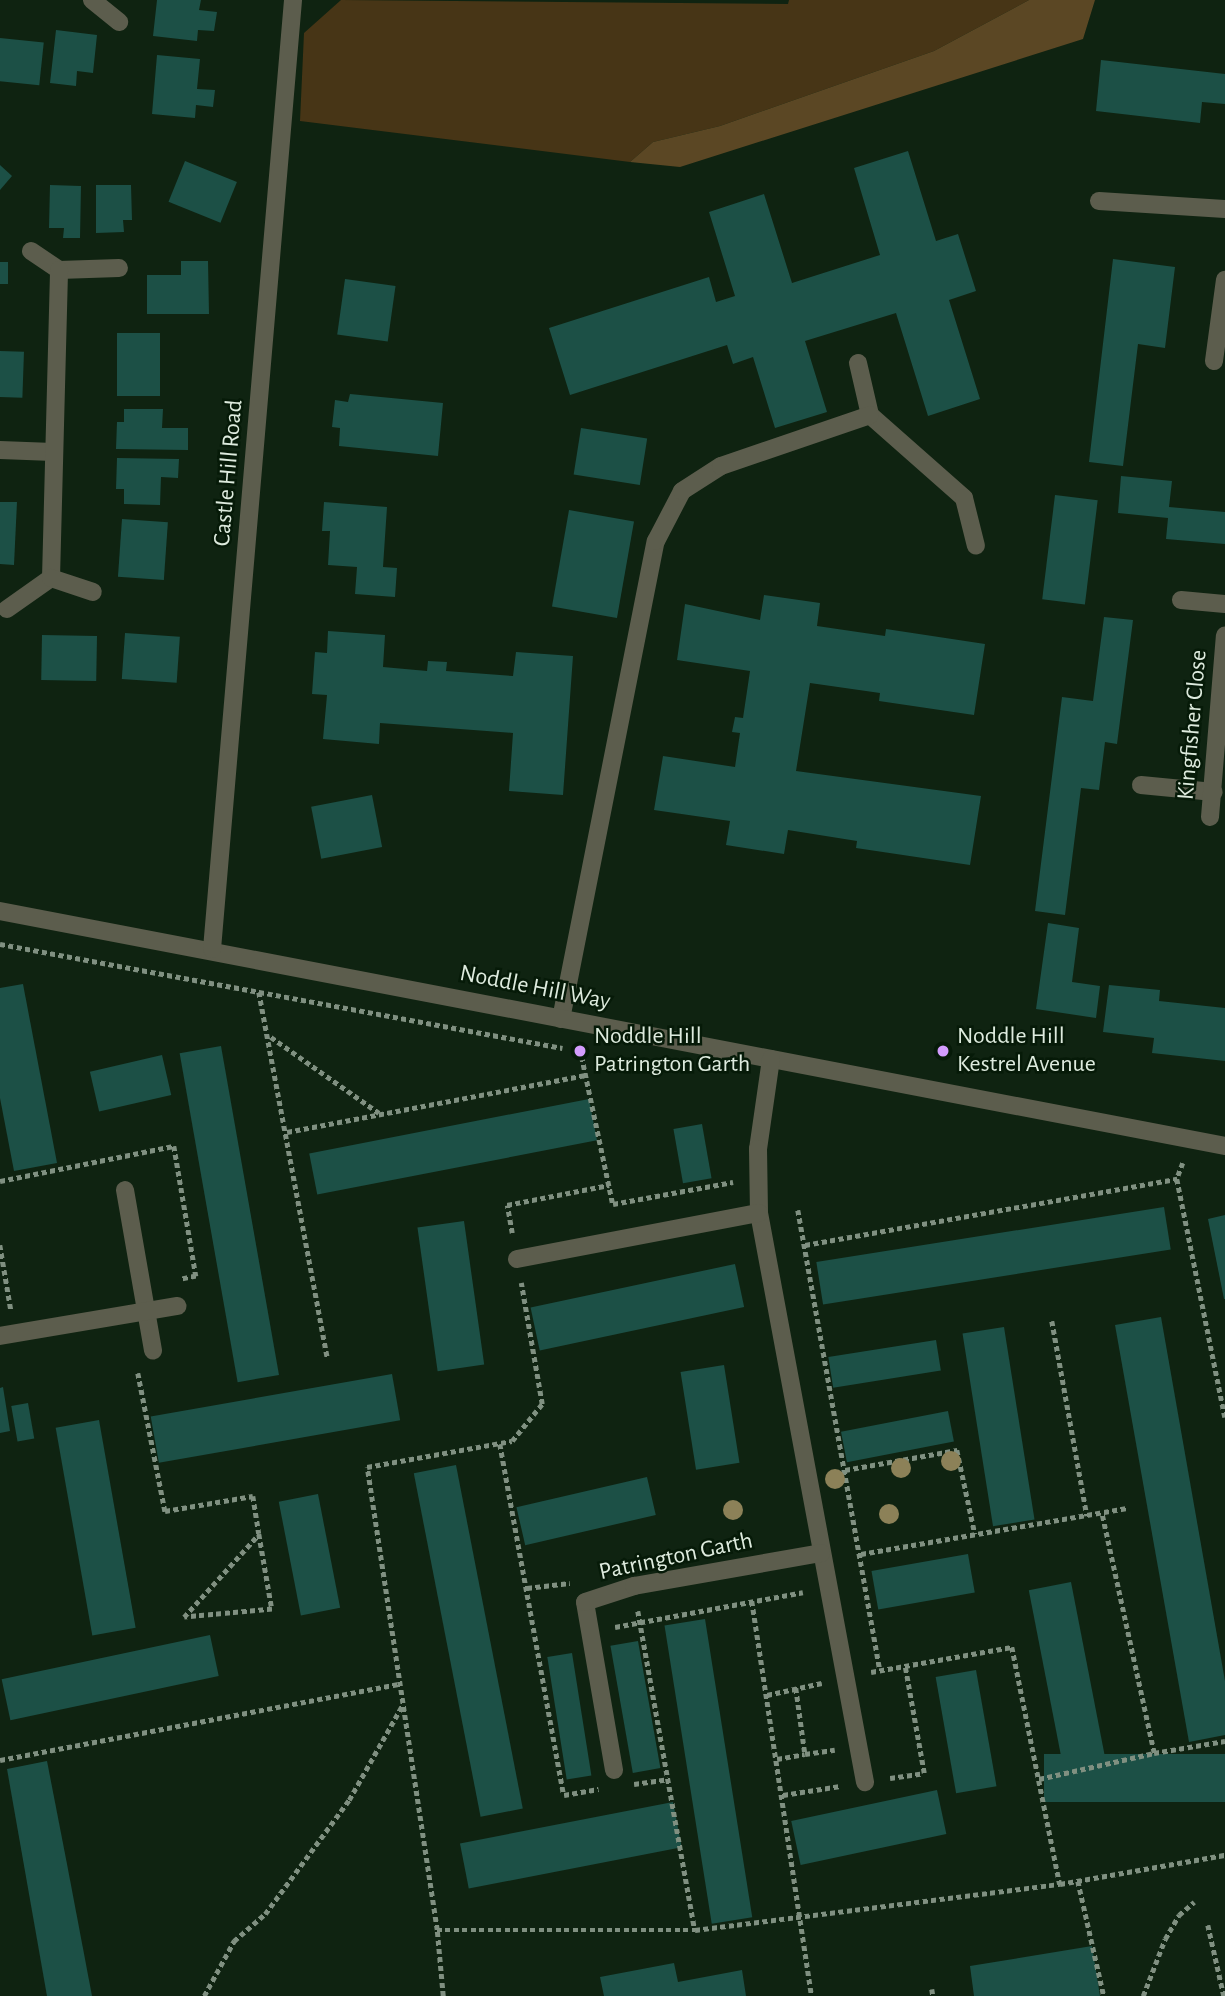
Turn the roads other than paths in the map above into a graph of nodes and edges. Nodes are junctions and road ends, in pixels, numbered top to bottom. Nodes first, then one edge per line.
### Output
1 (92, 0) edge
2 (293, 0) edge
3 (119, 22) dead end
4 (1099, 201) dead end
5 (1225, 209) edge
6 (31, 251) dead end
7 (118, 268) dead end
8 (59, 270) junction
9 (1225, 281) edge
10 (1223, 315) edge
11 (1214, 360) dead end
12 (858, 363) dead end
13 (870, 415) junction
14 (0, 450) edge
15 (52, 452) junction
16 (976, 546) dead end
17 (51, 578) junction
18 (93, 592) dead end
19 (1181, 600) dead end
20 (1225, 604) edge
21 (7, 609) dead end
22 (1225, 636) edge
23 (1141, 785) dead end
24 (1214, 792) junction
25 (1210, 817) dead end
26 (0, 911) edge
27 (212, 949) junction
28 (561, 1019) junction
29 (771, 1059) junction
30 (1225, 1146) edge
31 (125, 1190) dead end
32 (759, 1213) junction
33 (517, 1259) road end
34 (177, 1307) dead end
35 (144, 1311) junction
36 (8, 1334) edge
37 (153, 1351) dead end
38 (821, 1553) junction
39 (614, 1770) dead end
40 (865, 1782) dead end

1 - 3 street
2 - 27 street, Castle Hill Road
4 - 5 street
6 - 8 street
7 - 8 street
8 - 15 street
9 - 10 street
10 - 11 street
12 - 13 street
13 - 16 street
13 - 28 street
14 - 15 street
15 - 17 street
17 - 18 street
17 - 21 street
19 - 20 street
22 - 24 street, Kingfisher Close
23 - 24 street
24 - 25 street, Kingfisher Close
26 - 27 street, Noddle Hill Way
27 - 28 street, Noddle Hill Way
28 - 29 street, Noddle Hill Way
29 - 30 street, Noddle Hill Way
29 - 32 street
31 - 35 street
32 - 33 street
32 - 38 street
34 - 35 street
35 - 36 street
35 - 37 street
38 - 39 street, Patrington Garth
38 - 40 street

